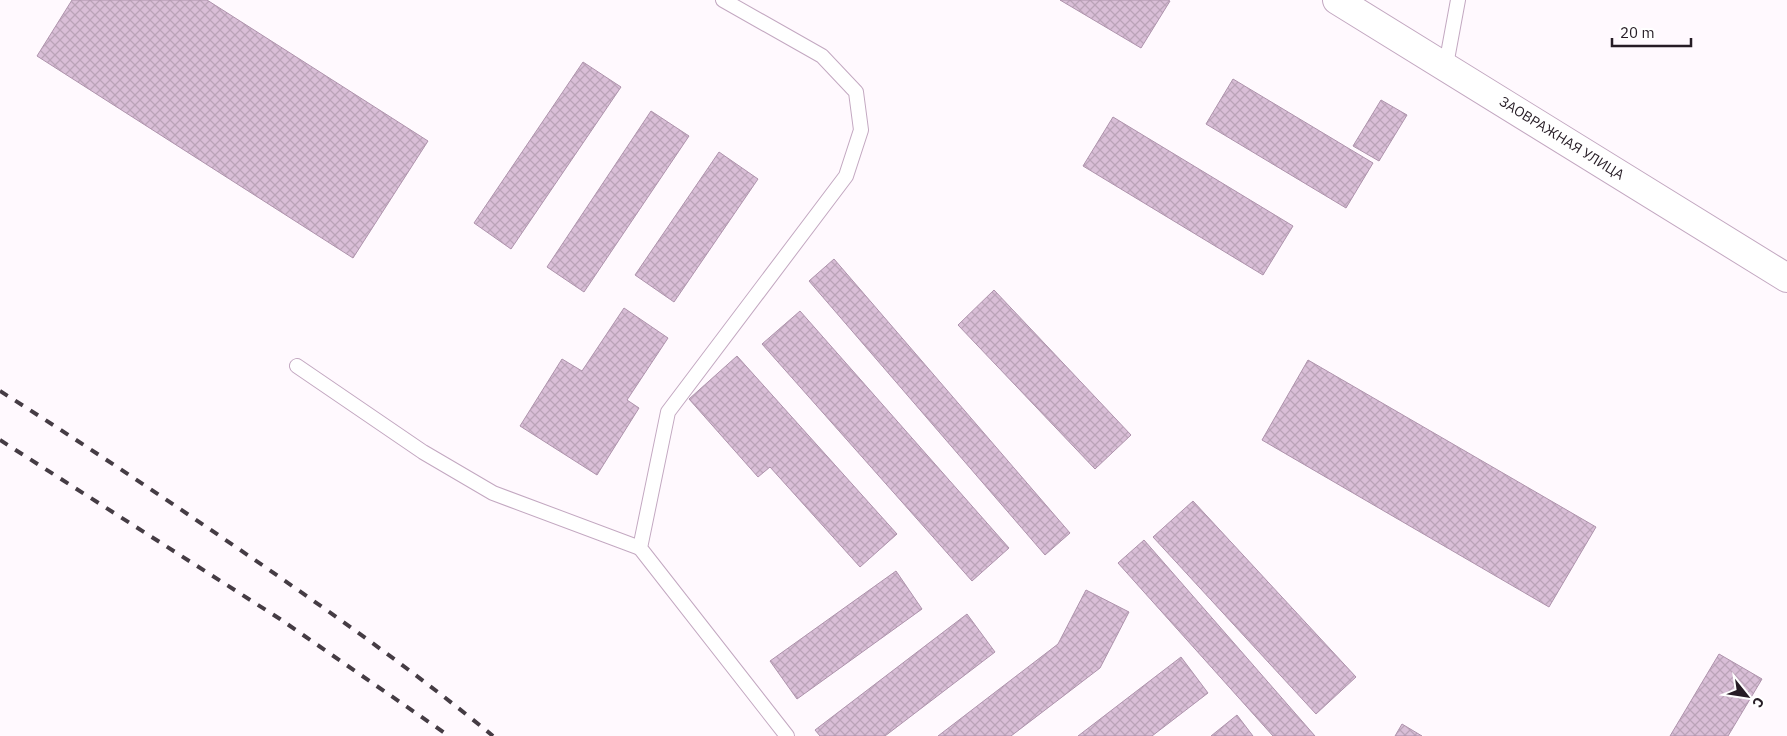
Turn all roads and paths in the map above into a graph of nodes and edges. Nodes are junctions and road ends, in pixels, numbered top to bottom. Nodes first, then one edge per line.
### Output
1 (723, 0) edge
2 (1337, 0) edge
3 (1458, 0) edge
4 (1446, 65) junction
5 (1787, 278) edge
6 (297, 366) dead end
7 (640, 548) junction
8 (786, 736) edge

1 - 7 lane
2 - 4 street, ЗАОВРАЖНАЯ УЛИЦА
3 - 4 lane
4 - 5 street, ЗАОВРАЖНАЯ УЛИЦА
6 - 7 lane
7 - 8 lane

